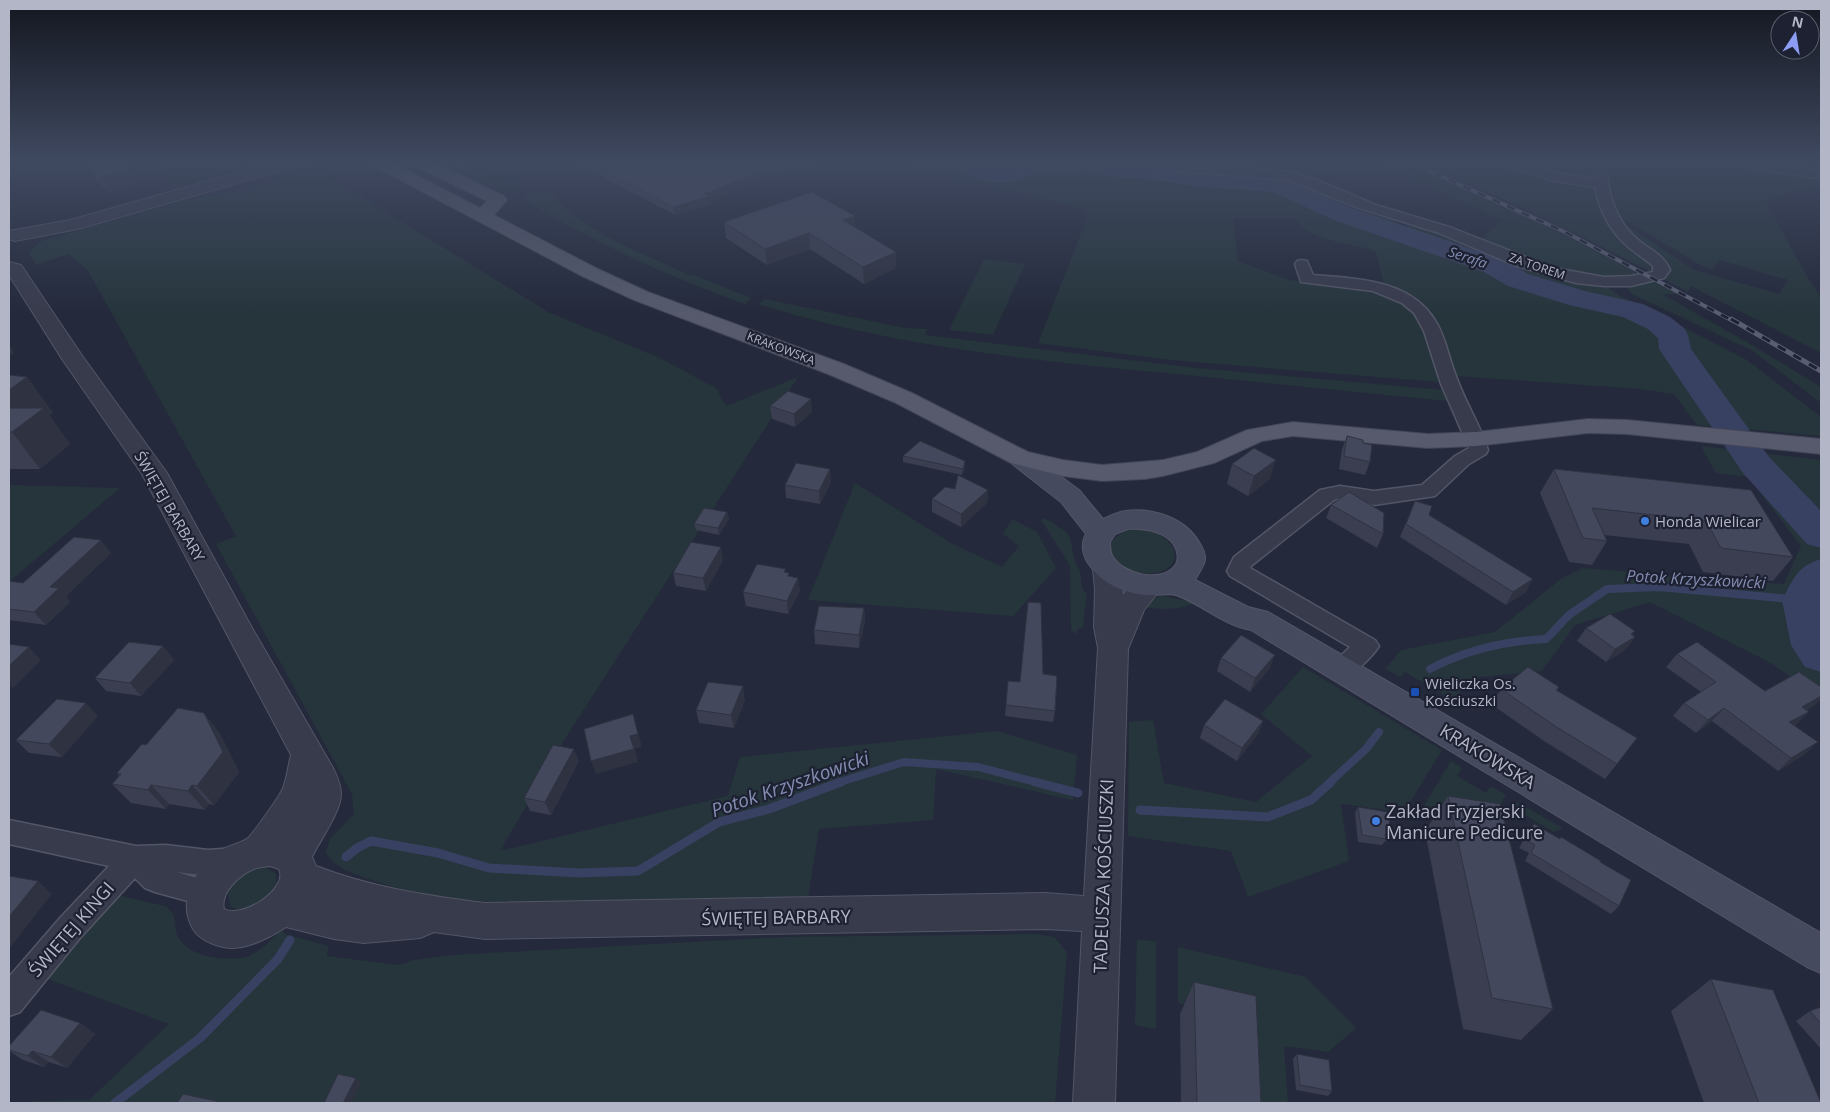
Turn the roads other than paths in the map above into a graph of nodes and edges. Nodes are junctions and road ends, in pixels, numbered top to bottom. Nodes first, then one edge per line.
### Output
1 (119, 212) edge
2 (472, 212) edge
3 (487, 212) edge
4 (1387, 212) edge
5 (1611, 212) edge
6 (482, 217) junction
7 (12, 250) edge
8 (1302, 264) dead end
9 (1476, 439) junction
10 (1821, 447) edge
11 (1020, 458) junction
12 (1070, 496) junction
13 (1125, 520) junction
14 (1100, 533) junction
15 (1190, 564) junction
16 (1107, 569) junction
17 (1159, 584) junction
18 (1258, 620) junction
19 (1113, 649) junction
20 (1341, 669) junction
21 (308, 754) junction
22 (9, 832) edge
23 (247, 856) junction
24 (136, 859) junction
25 (296, 867) junction
26 (206, 893) junction
27 (281, 908) junction
28 (1101, 915) junction
29 (451, 917) junction
30 (1821, 954) edge
31 (9, 1001) edge
32 (1094, 1103) edge

1 - 7 street
2 - 6 main road, KRAKOWSKA
3 - 6 main road
4 - 5 street, ZA TOREM
6 - 11 main road, KRAKOWSKA
7 - 21 street, ŚWIĘTEJ BARBARY
8 - 9 street
9 - 10 main road
9 - 11 main road
9 - 20 street
11 - 12 main road, KRAKOWSKA
12 - 13 main road, KRAKOWSKA
12 - 14 main road, KRAKOWSKA
13 - 14 main road
13 - 15 main road
14 - 16 main road
15 - 17 main road
15 - 18 main road, KRAKOWSKA
16 - 17 main road
16 - 19 street, TADEUSZA KOŚCIUSZKI
17 - 18 main road, KRAKOWSKA
17 - 19 street, TADEUSZA KOŚCIUSZKI
18 - 20 main road, KRAKOWSKA
19 - 28 street, TADEUSZA KOŚCIUSZKI
20 - 30 main road, KRAKOWSKA
21 - 23 street
21 - 25 street, ŚWIĘTEJ BARBARY
22 - 24 street
23 - 24 street
23 - 25 street
23 - 26 street
24 - 26 street
24 - 31 street, ŚWIĘTEJ KINGI
25 - 27 street
25 - 29 street, ŚWIĘTEJ BARBARY
26 - 27 street
27 - 29 street, ŚWIĘTEJ BARBARY
28 - 29 street, ŚWIĘTEJ BARBARY
28 - 32 street, TADEUSZA KOŚCIUSZKI

